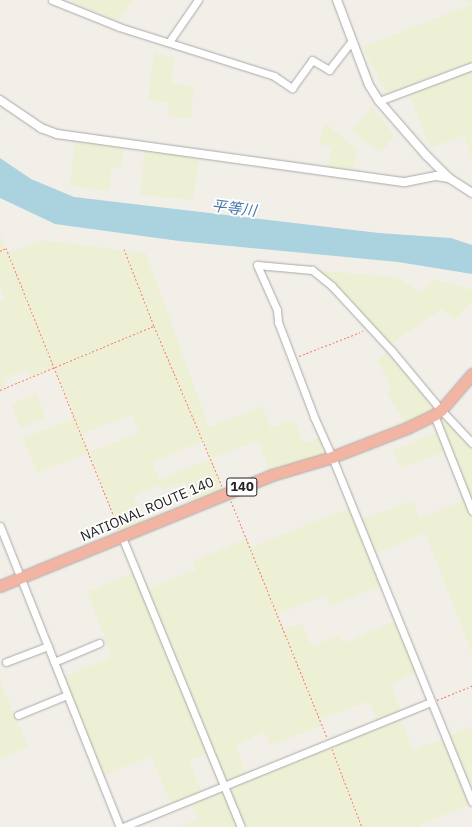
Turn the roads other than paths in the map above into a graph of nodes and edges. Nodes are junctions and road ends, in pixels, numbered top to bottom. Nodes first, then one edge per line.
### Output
1 (52, 0) edge
2 (198, 0) edge
3 (337, 0) edge
4 (67, 3) edge
5 (352, 41) junction
6 (169, 42) junction
7 (472, 66) edge
8 (0, 100) edge
9 (379, 101) junction
10 (449, 178) junction
11 (472, 193) edge
12 (471, 376) edge
13 (437, 413) junction
14 (472, 443) edge
15 (332, 457) junction
16 (472, 511) edge
17 (0, 526) edge
18 (122, 537) junction
19 (20, 578) junction
20 (0, 586) edge
21 (99, 643) dead end
22 (48, 646) junction
23 (6, 662) dead end
24 (54, 662) junction
25 (67, 695) junction
26 (431, 702) junction
27 (18, 715) dead end
28 (225, 785) junction
29 (472, 802) edge
30 (120, 827) edge
31 (123, 827) edge
32 (241, 827) edge

1 - 4 street
2 - 6 street
3 - 5 street
4 - 6 street
5 - 6 street
5 - 9 street
7 - 9 street
8 - 10 street
9 - 10 street
10 - 11 street
12 - 13 highway, NATIONAL ROUTE 140 / 140
13 - 14 street
13 - 15 highway, NATIONAL ROUTE 140 / 140
13 - 15 street
13 - 16 street
15 - 18 highway, NATIONAL ROUTE 140 / 140
15 - 26 street
17 - 19 street
18 - 19 highway, NATIONAL ROUTE 140 / 140
18 - 28 street
19 - 20 highway, NATIONAL ROUTE 140 / 140
19 - 22 street
21 - 24 street
22 - 23 street
22 - 24 street
24 - 25 street
25 - 27 street
25 - 30 street
26 - 28 street
26 - 29 street
28 - 31 street
28 - 32 street

